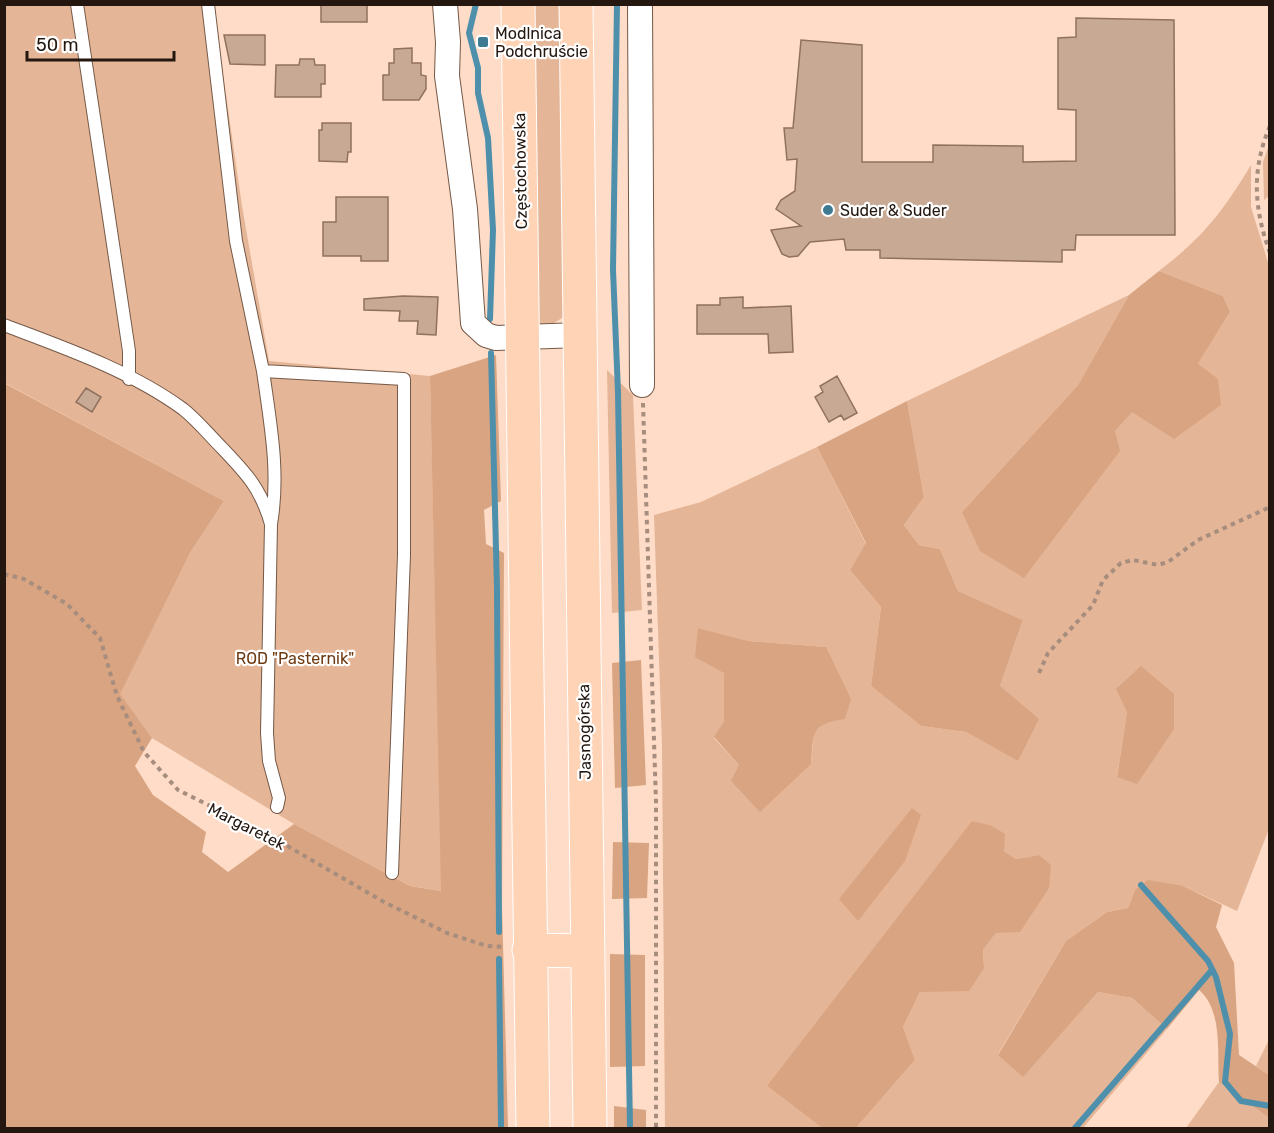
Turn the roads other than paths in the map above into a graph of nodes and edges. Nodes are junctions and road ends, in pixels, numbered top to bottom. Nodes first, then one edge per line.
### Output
1 (76, 4) edge
2 (208, 4) edge
3 (445, 4) edge
4 (518, 4) edge
5 (576, 4) edge
6 (640, 4) edge
7 (4, 325) edge
8 (581, 335) junction
9 (522, 338) junction
10 (263, 371) junction
11 (129, 379) junction
12 (642, 385) road end
13 (271, 524) junction
14 (277, 807) dead end
15 (392, 873) dead end
16 (529, 950) junction
17 (588, 951) junction
18 (533, 1128) edge
19 (590, 1128) edge

1 - 11 lane
2 - 10 lane
3 - 9 street
4 - 9 main road, Częstochowska
5 - 8 main road
6 - 12 street
7 - 11 lane
8 - 9 street
8 - 17 main road, Jasnogórska
9 - 16 main road
10 - 13 lane
10 - 15 lane
11 - 13 lane
13 - 14 lane
16 - 17 main road
16 - 18 main road
17 - 19 main road, Jasnogórska

